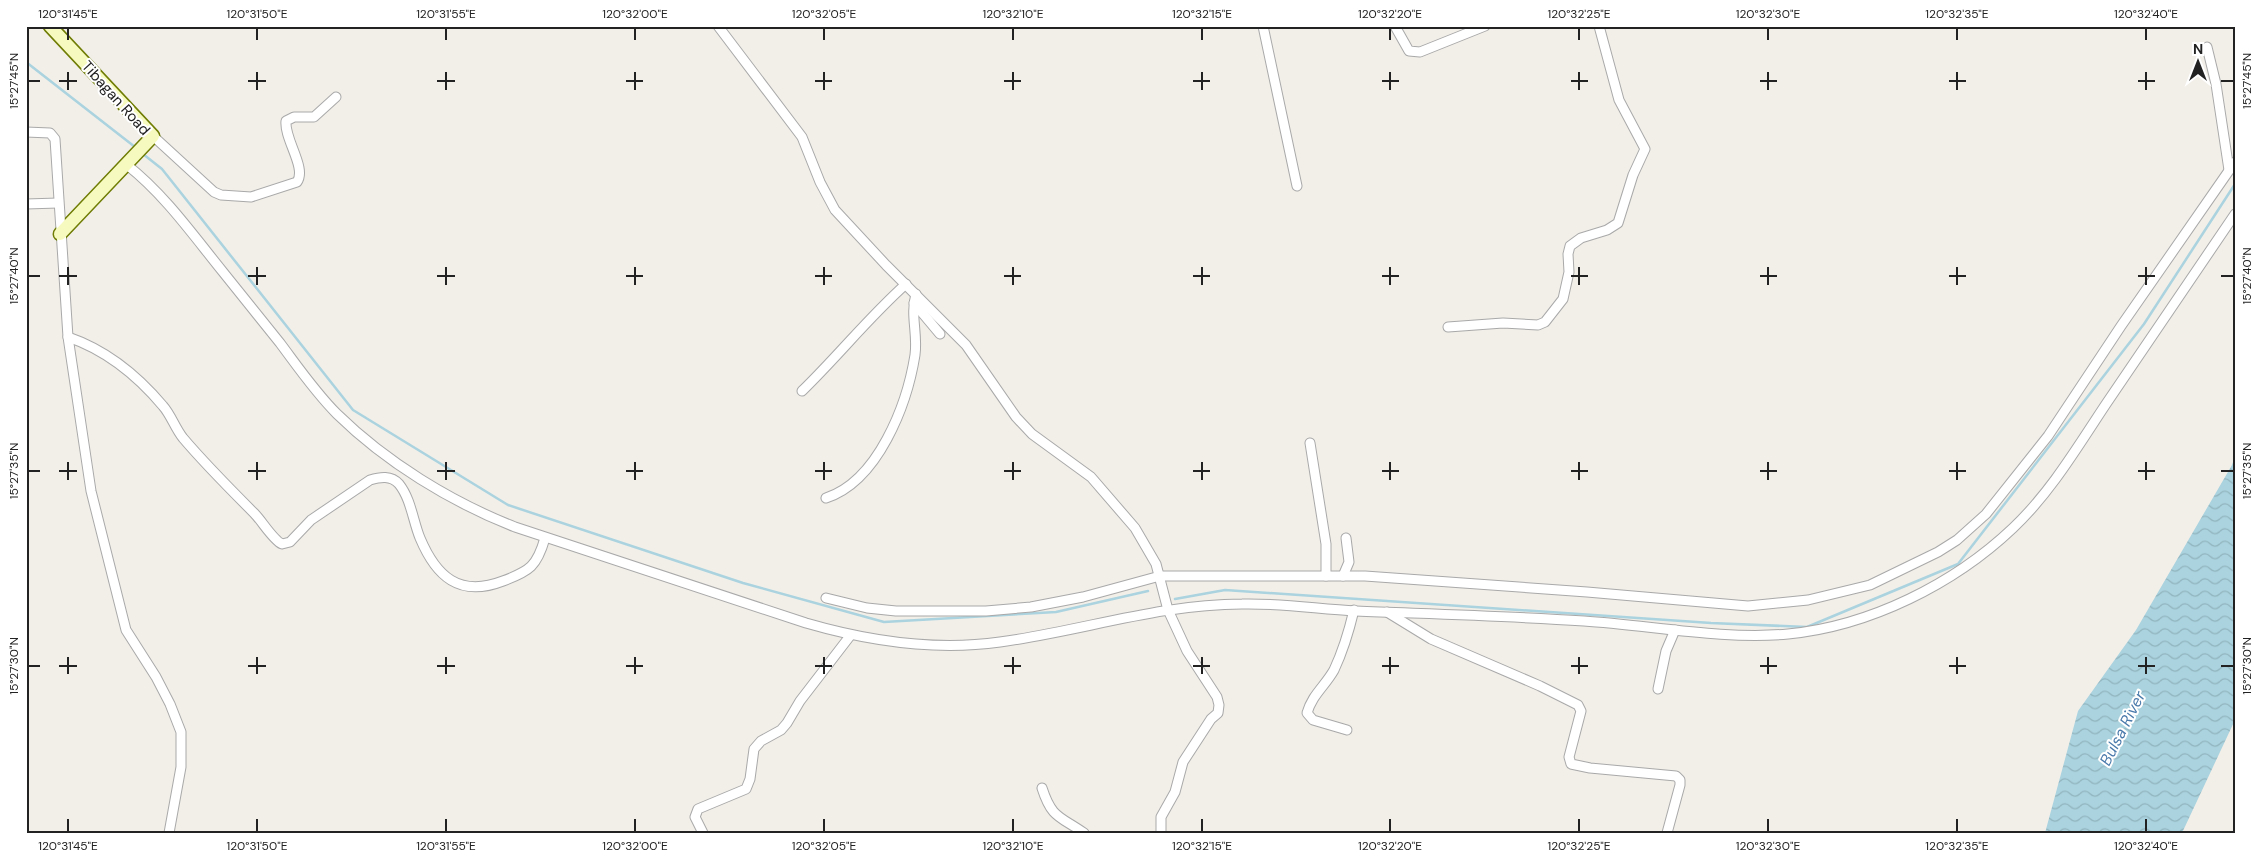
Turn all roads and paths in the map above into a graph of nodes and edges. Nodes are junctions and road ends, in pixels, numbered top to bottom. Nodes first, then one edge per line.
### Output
1 (50, 26) edge
2 (718, 26) edge
3 (1263, 26) edge
4 (1485, 26) edge
5 (1599, 26) edge
6 (1396, 28) dead end
7 (2207, 47) dead end
8 (336, 97) dead end
9 (26, 132) edge
10 (153, 136) junction
11 (2235, 162) edge
12 (127, 165) junction
13 (2229, 170) junction
14 (1297, 186) dead end
15 (58, 202) junction
16 (26, 204) edge
17 (2235, 214) edge
18 (60, 234) junction
19 (906, 284) junction
20 (915, 298) junction
21 (1448, 326) dead end
22 (940, 334) dead end
23 (68, 337) junction
24 (802, 391) dead end
25 (1310, 442) dead end
26 (826, 498) dead end
27 (545, 538) junction
28 (1346, 538) dead end
29 (1160, 576) junction
30 (1326, 576) junction
31 (1343, 576) junction
32 (826, 598) dead end
33 (1168, 610) junction
34 (1354, 610) junction
35 (1387, 612) junction
36 (1675, 630) junction
37 (850, 636) junction
38 (1658, 689) dead end
39 (1347, 730) dead end
40 (1042, 788) dead end
41 (169, 833) edge
42 (703, 833) edge
43 (1084, 833) edge
44 (1162, 833) edge
45 (1668, 833) edge

1 - 10 street, Tibagan Road
2 - 19 street
3 - 14 street
4 - 6 street
5 - 21 street
7 - 13 street
8 - 10 street
9 - 15 street
10 - 12 street, Tibagan Road
11 - 13 street
12 - 18 street, Tibagan Road
12 - 27 street
13 - 31 street
15 - 16 street
15 - 18 street
17 - 36 street
18 - 23 street
19 - 20 street
19 - 24 street
20 - 22 street
20 - 26 street
20 - 29 street
23 - 27 street
23 - 41 street
25 - 30 street
27 - 37 street
28 - 31 street
29 - 30 street
29 - 32 street
29 - 33 street
30 - 31 street
33 - 34 street
33 - 37 street
33 - 44 street
34 - 35 street
34 - 39 street
35 - 36 street
35 - 45 street
36 - 38 street
37 - 42 street
40 - 43 street

